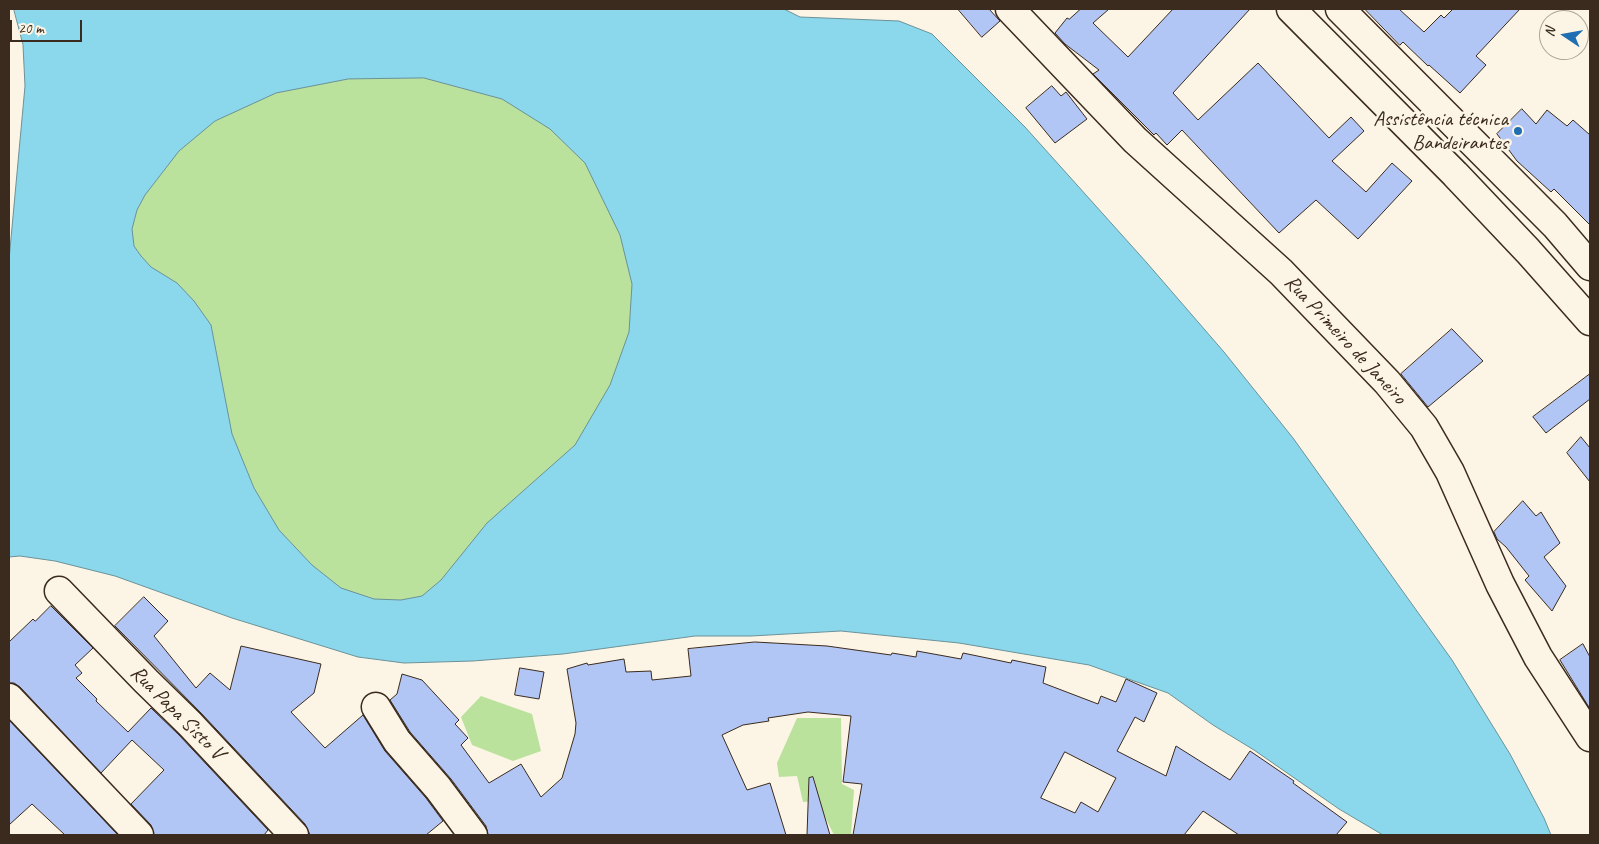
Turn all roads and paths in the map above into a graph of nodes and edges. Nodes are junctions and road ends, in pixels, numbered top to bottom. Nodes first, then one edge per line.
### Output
1 (1010, 9) edge
2 (1291, 9) edge
3 (1340, 9) edge
4 (1590, 266) edge
5 (1590, 320) edge
6 (59, 591) dead end
7 (9, 698) edge
8 (376, 707) dead end
9 (1590, 737) edge
10 (138, 835) edge
11 (294, 835) edge
12 (474, 835) edge

1 - 9 street, Rua Primeiro de Janeiro
2 - 5 street
3 - 4 street
6 - 11 street, Rua Papa Sisto V
7 - 10 street
8 - 12 street

